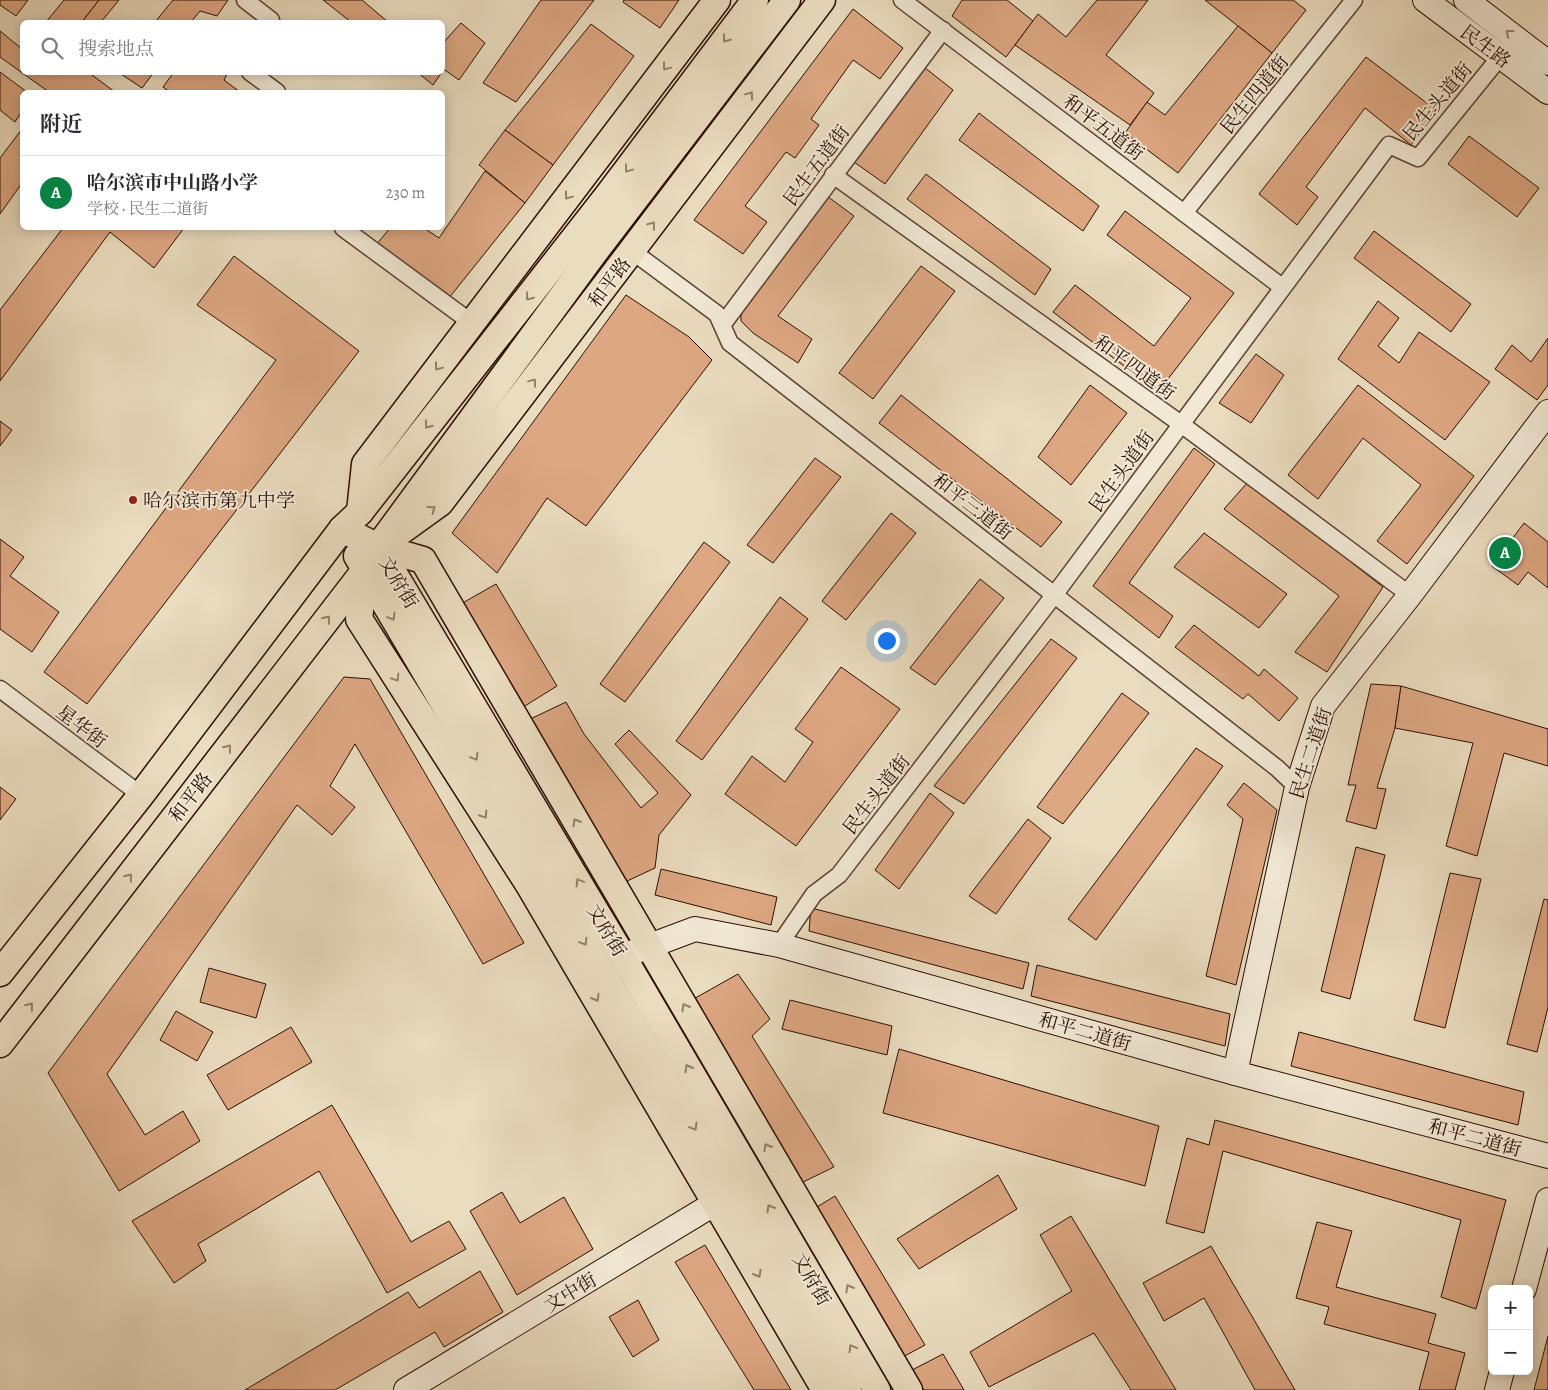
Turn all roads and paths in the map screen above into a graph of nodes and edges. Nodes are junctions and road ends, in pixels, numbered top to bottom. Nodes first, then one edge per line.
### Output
1 (245, 0) edge
2 (717, 0) edge
3 (755, 0) edge
4 (787, 0) edge
5 (822, 0) edge
6 (902, 0) edge
7 (1354, 0) edge
8 (1425, 0) edge
9 (1466, 0) edge
10 (269, 20) edge
11 (943, 30) junction
12 (1500, 57) junction
13 (1548, 63) edge
14 (254, 75) edge
15 (274, 90) edge
16 (1548, 92) edge
17 (833, 175) junction
18 (1184, 213) junction
19 (346, 230) edge
20 (632, 252) junction
21 (1282, 287) junction
22 (472, 323) junction
23 (723, 324) junction
24 (514, 362) junction
25 (452, 394) junction
26 (1548, 412) edge
27 (1181, 424) junction
28 (494, 432) junction
29 (351, 520) junction
30 (378, 547) junction
31 (365, 570) junction
32 (1055, 594) junction
33 (1410, 594) junction
34 (0, 689) edge
35 (1297, 787) junction
36 (141, 794) junction
37 (779, 945) junction
38 (649, 946) junction
39 (623, 957) junction
40 (0, 973) edge
41 (0, 1044) edge
42 (1235, 1073) junction
43 (1548, 1156) edge
44 (724, 1198) junction
45 (1548, 1200) edge
46 (1525, 1285) edge
47 (1501, 1375) edge
48 (406, 1390) edge
49 (826, 1390) edge
50 (848, 1390) edge
51 (877, 1390) edge
52 (909, 1390) edge
53 (1497, 1390) edge

1 - 10 street
2 -> 22 main road
3 -> 25 main road
4 - 24 main road, 和平路
20 -> 5 main road, 和平路
6 - 11 street, 和平五道街
7 - 18 street, 民生四道街
8 - 12 street, 民生路
13 -> 9 street, 民生路
11 - 17 street, 民生五道街
11 - 18 street, 和平五道街
12 - 16 street, 民生路
12 - 21 street, 民生头道街
14 - 15 street
17 - 23 street, 民生五道街
17 - 27 street, 和平四道街
18 - 21 street, 和平五道街
19 - 22 street
20 - 23 street, 和平三道街
28 -> 20 main road, 和平路
21 - 27 street, 民生头道街
22 - 25 main road
22 -> 29 main road
23 - 32 street, 和平三道街
24 - 28 main road
24 - 30 main road, 和平路
25 -> 29 main road
26 - 33 street, 民生二道街
27 - 32 street, 民生头道街
27 - 33 street, 和平四道街
30 -> 28 main road, 和平路
29 - 30 main road, 文府街
29 - 31 main road, 文府街
29 - 36 main road
30 - 31 main road, 和平路
38 -> 30 main road
39 -> 30 main road, 文府街
41 -> 31 main road, 和平路
31 -> 44 main road, 文府街
32 - 35 street, 和平三道街
32 - 37 street, 民生头道街
33 - 35 street, 民生二道街
34 - 36 street, 星华街
35 - 42 street, 民生二道街
36 - 40 main road
37 - 38 street, 和平二道街
37 - 42 street, 和平二道街
38 - 39 street, 和平二道街
52 -> 38 main road
51 -> 39 main road, 文府街
42 - 43 street, 和平二道街
44 - 48 street, 文中街
44 -> 49 main road, 文府街
44 - 50 main road, 文府街
45 - 46 street
47 - 53 street

